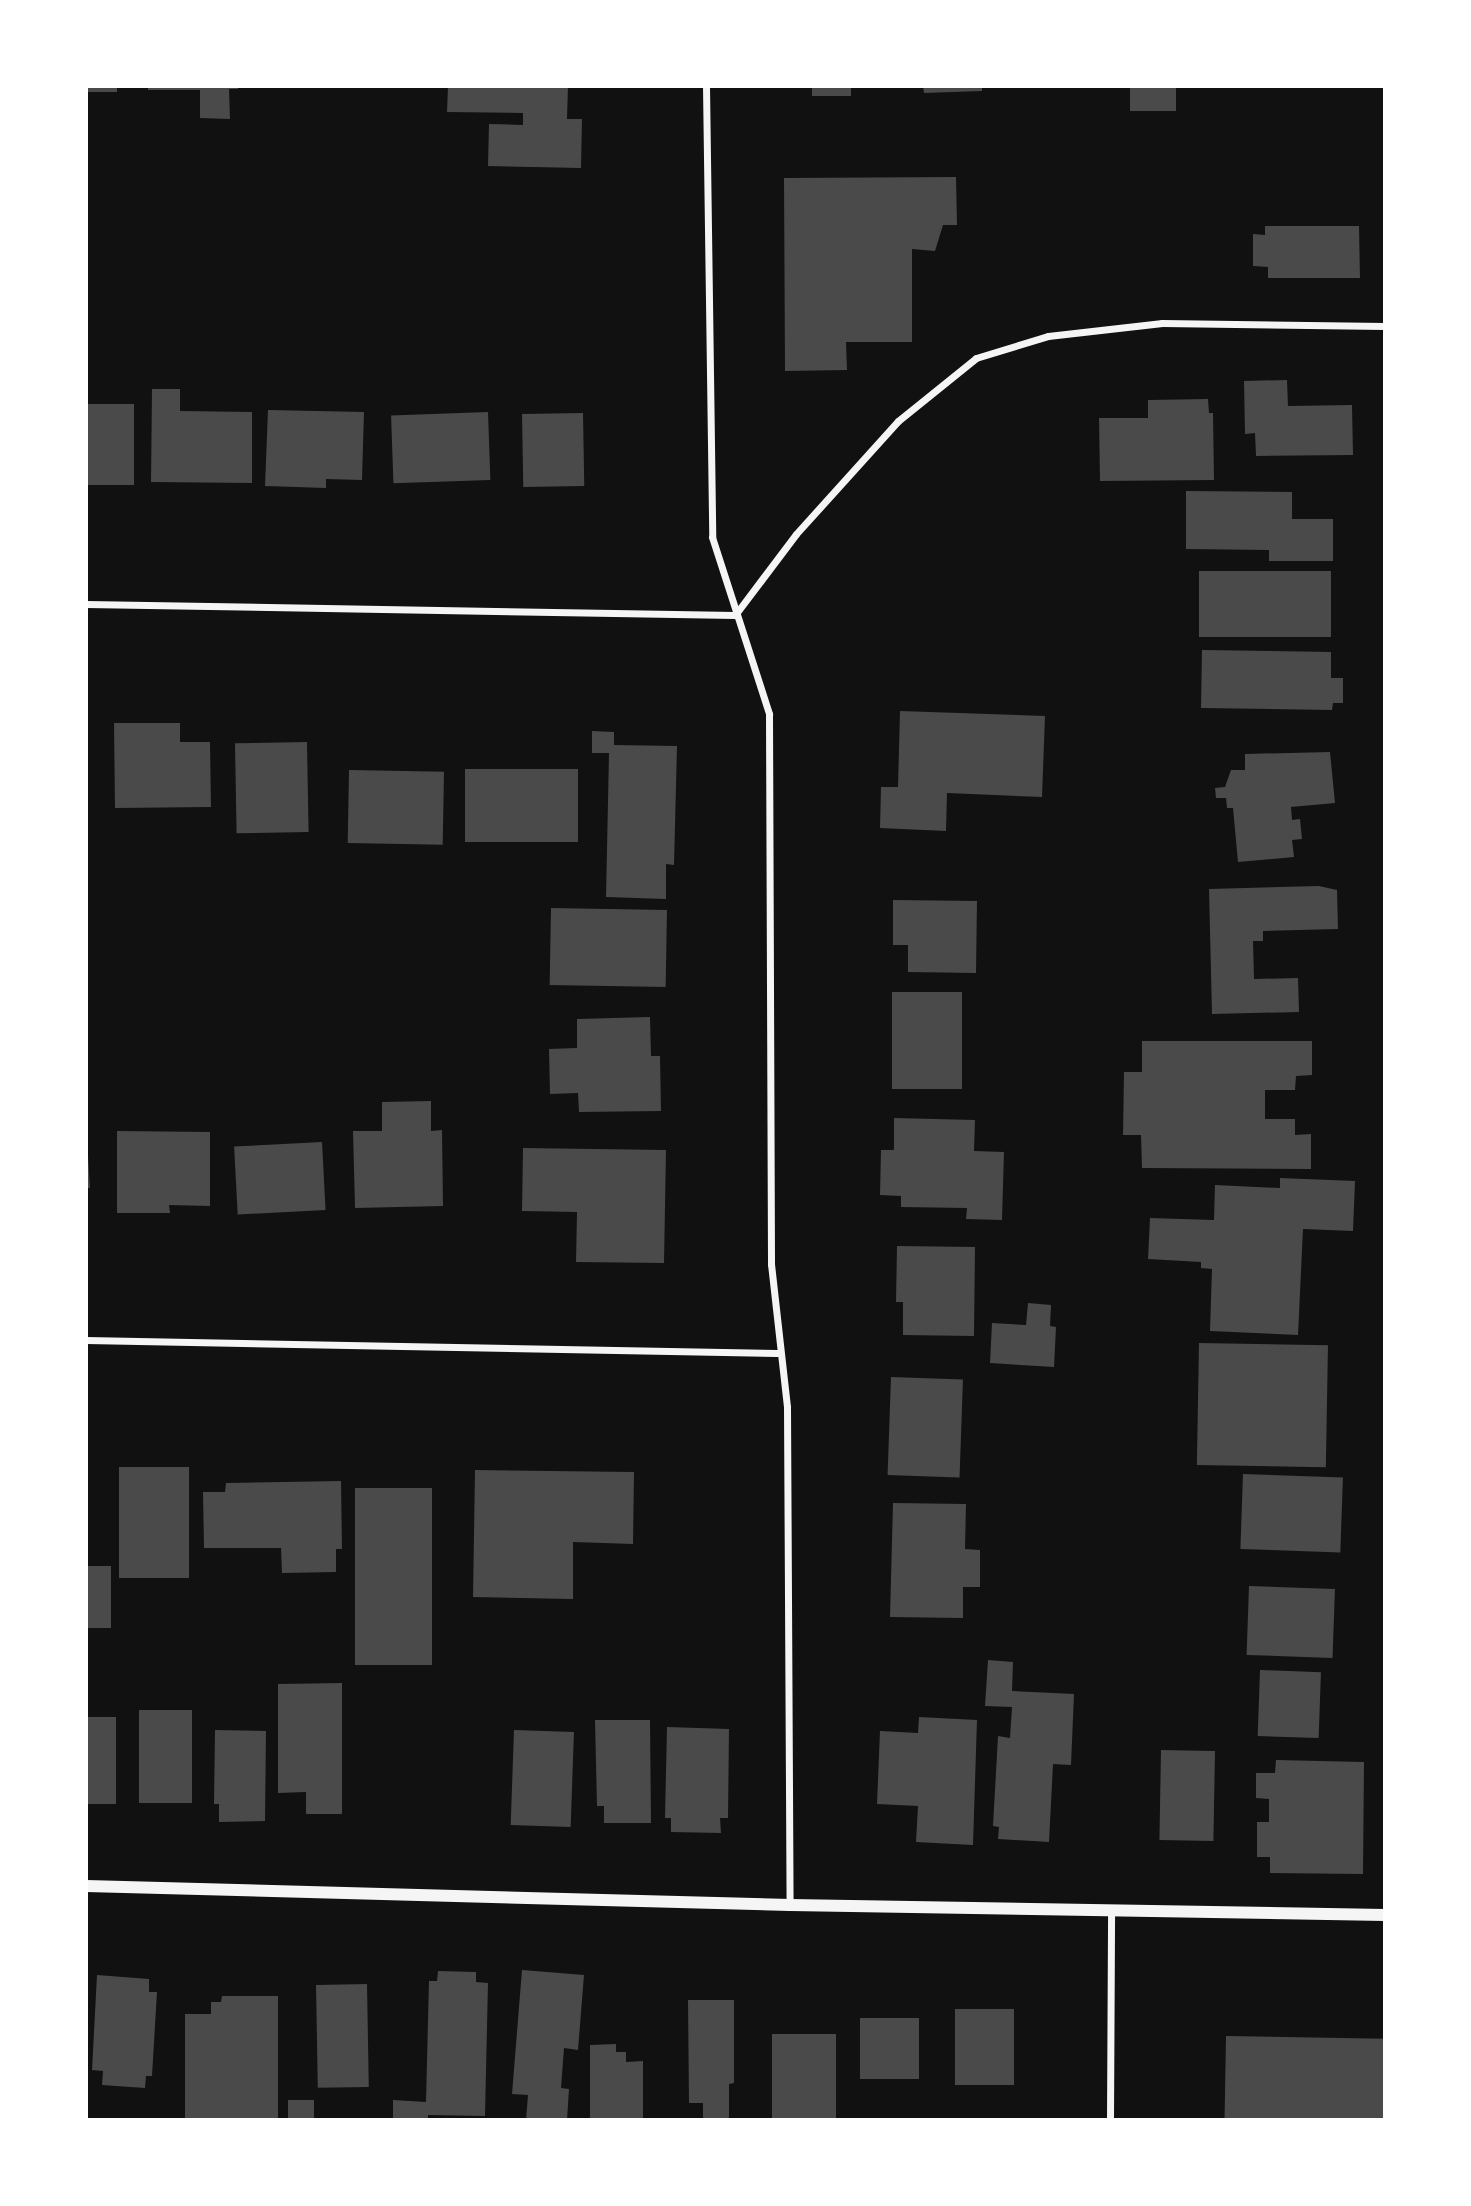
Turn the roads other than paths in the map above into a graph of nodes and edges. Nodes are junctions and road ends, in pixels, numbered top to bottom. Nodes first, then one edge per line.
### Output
1 (706, 86) edge
2 (1385, 326) edge
3 (86, 604) edge
4 (735, 615) junction
5 (86, 1340) edge
6 (777, 1353) junction
7 (86, 1886) edge
8 (790, 1905) junction
9 (1111, 1912) junction
10 (1385, 1915) edge
11 (1110, 2120) edge

1 - 4 street
2 - 4 street
3 - 4 street
4 - 6 street
5 - 6 street
6 - 8 street
7 - 8 street
8 - 9 street
9 - 10 street
9 - 11 street

